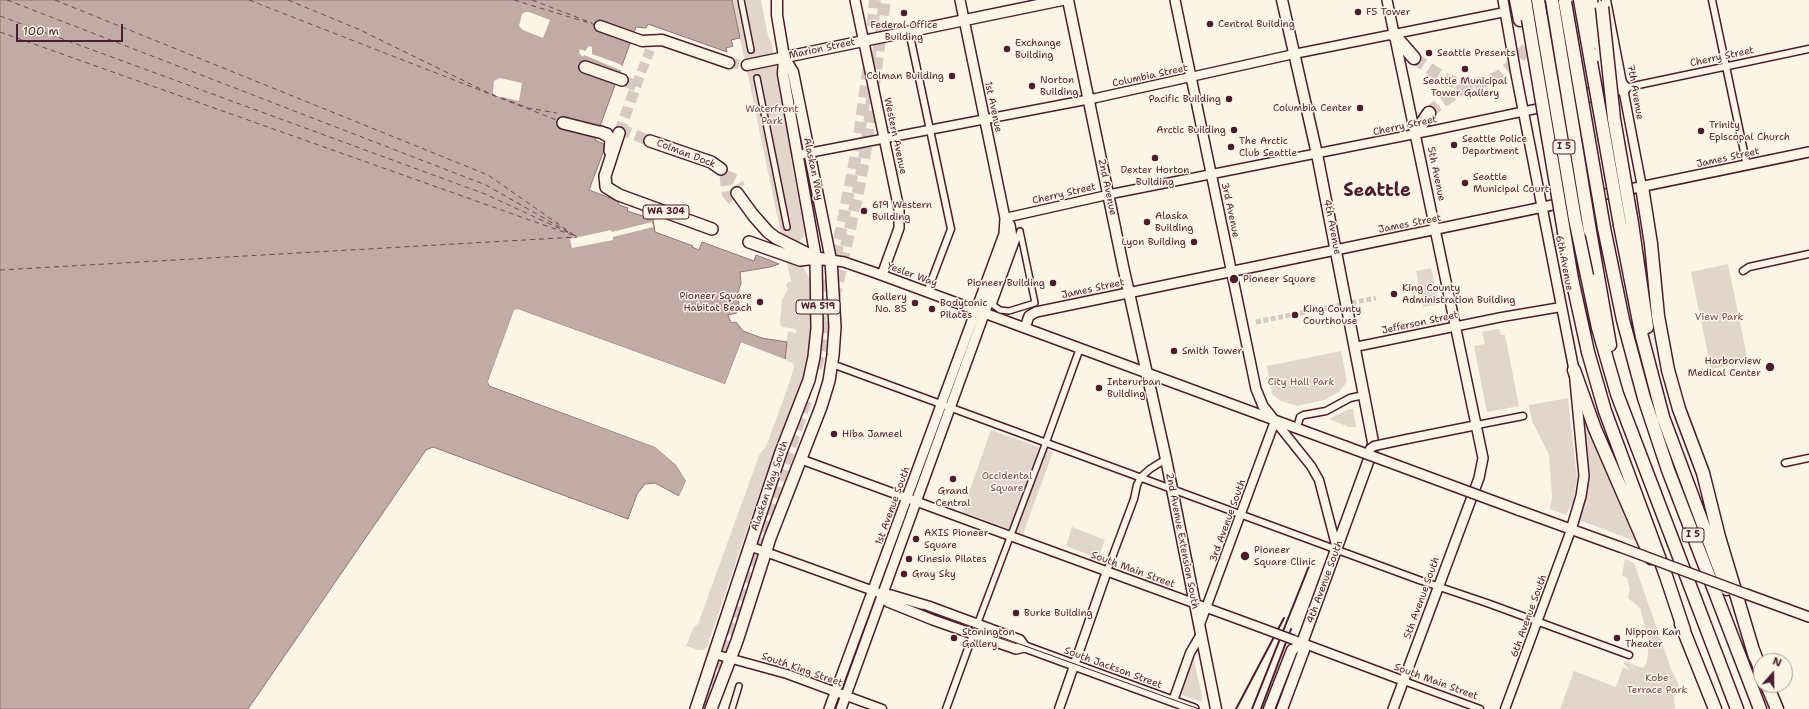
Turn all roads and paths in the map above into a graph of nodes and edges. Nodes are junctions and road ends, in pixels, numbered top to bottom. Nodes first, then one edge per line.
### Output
1 (741, 0) edge
2 (771, 0) edge
3 (776, 0) edge
4 (855, 0) edge
5 (960, 0) edge
6 (1062, 0) edge
7 (1068, 0) edge
8 (1175, 0) edge
9 (1282, 0) edge
10 (1387, 0) edge
11 (1504, 0) edge
12 (1516, 0) edge
13 (1525, 0) edge
14 (1538, 0) edge
15 (1552, 0) edge
16 (1580, 0) edge
17 (1591, 0) edge
18 (1712, 0) edge
19 (1565, 1) edge
20 (1603, 2) edge
21 (1506, 12) junction
22 (777, 15) junction
23 (964, 19) junction
24 (1524, 20) junction
25 (600, 26) dead end
26 (909, 31) junction
27 (1394, 34) junction
28 (1597, 37) junction
29 (863, 41) junction
30 (1809, 49) edge
31 (751, 50) dead end
32 (1294, 54) junction
33 (784, 57) junction
34 (1414, 58) tunnel mouth
35 (729, 63) tunnel mouth
36 (747, 64) tunnel mouth
37 (1726, 66) junction
38 (585, 67) dead end
39 (1191, 77) junction
40 (757, 78) dead end
41 (622, 80) tunnel mouth
42 (1624, 88) junction
43 (1581, 99) junction
44 (1089, 100) junction
45 (1523, 111) junction
46 (1429, 113) tunnel mouth
47 (985, 120) junction
48 (563, 123) dead end
49 (930, 130) junction
50 (601, 132) junction
51 (1415, 134) junction
52 (885, 138) junction
53 (650, 140) tunnel mouth
54 (810, 152) junction
55 (1809, 152) edge
56 (798, 154) junction
57 (1317, 154) junction
58 (1746, 166) junction
59 (721, 169) dead end
60 (1211, 174) junction
61 (1642, 187) junction
62 (613, 192) junction
63 (737, 194) tunnel mouth
64 (1109, 195) junction
65 (1542, 209) junction
66 (1005, 218) junction
67 (787, 227) dead end
68 (712, 229) dead end
69 (1437, 230) junction
70 (1020, 231) joint
71 (749, 242) dead end
72 (1336, 250) junction
73 (1809, 254) edge
74 (816, 258) junction
75 (831, 260) junction
76 (1743, 271) dead end
77 (1231, 272) junction
78 (1592, 273) junction
79 (882, 275) junction
80 (929, 292) junction
81 (1130, 293) junction
82 (1561, 307) junction
83 (981, 311) junction
84 (1456, 326) junction
85 (1025, 328) junction
86 (1355, 347) junction
87 (1080, 348) junction
88 (1632, 359) junction
89 (832, 364) junction
90 (1574, 370) junction
91 (1147, 373) junction
92 (1655, 388) junction
93 (1364, 395) junction
94 (946, 406) junction
95 (1522, 416) dead end
96 (1275, 421) junction
97 (1477, 425) junction
98 (1297, 428) junction
99 (1046, 442) junction
100 (1369, 455) junction
101 (1809, 458) edge
102 (800, 459) junction
103 (1166, 459) junction
104 (1785, 463) dead end
105 (1141, 478) junction
106 (1172, 489) junction
107 (1473, 494) joint
108 (912, 499) junction
109 (1241, 514) junction
110 (1572, 530) junction
111 (1010, 536) junction
112 (749, 546) junction
113 (1337, 549) junction
114 (765, 552) junction
115 (1107, 571) junction
116 (1438, 586) junction
117 (878, 592) junction
118 (1195, 604) junction
119 (1206, 608) junction
120 (1809, 617) edge
121 (1537, 621) junction
122 (977, 624) junction
123 (1684, 630) junction
124 (1200, 631) junction
125 (974, 634) junction
126 (1298, 642) junction
127 (1025, 647) junction
128 (1753, 653) edge
129 (1754, 653) edge
130 (714, 654) junction
131 (1629, 655) dead end
132 (731, 658) junction
133 (1075, 665) junction
134 (1404, 681) junction
135 (739, 686) dead end
136 (835, 692) junction
137 (1770, 693) edge
138 (845, 696) junction
139 (1173, 701) junction
140 (696, 709) edge
141 (712, 709) edge
142 (732, 709) edge
143 (829, 709) edge
144 (840, 709) edge
145 (882, 709) edge
146 (946, 709) edge
147 (1059, 709) edge
148 (1194, 709) edge
149 (1216, 709) edge
150 (1269, 709) edge
151 (1282, 709) edge
152 (1393, 709) edge
153 (1480, 709) edge
154 (1505, 709) edge
155 (1715, 709) edge
156 (1737, 709) edge
157 (1760, 709) edge
158 (1777, 709) edge

1 - 31 street
2 - 22 main road, Alaskan Way
3 - 22 main road, Alaskan Way
4 - 29 main road, Western Avenue
5 - 23 main road, 1st Avenue
6 - 23 main road, Marion Street
7 - 44 main road, 2nd Avenue
8 - 39 main road, 3rd Avenue
9 - 32 main road, 4th Avenue
10 - 27 main road, 5th Avenue
11 - 21 main road, 6th Avenue
12 - 24 highway
13 - 24 highway, I 5
14 - 78 highway, I 5, bridge
15 - 78 highway, bridge
16 - 92 highway, bridge
17 - 28 highway
18 - 37 street
19 - 88 highway, I 5, bridge
20 - 42 street, 7th Avenue
20 - 92 highway, bridge
21 - 27 street, Columbia Street
21 - 45 main road, 6th Avenue
22 - 33 main road, Alaskan Way
23 - 26 main road, Marion Street
23 - 47 main road, 1st Avenue
24 - 123 highway, I 5, bridge
25 - 35 main road
26 - 29 main road, Marion Street
26 - 49 street
27 - 32 street, Columbia Street
27 - 34 highway
27 - 51 main road, 5th Avenue
28 - 42 highway
28 - 43 highway
29 - 33 main road, Marion Street
29 - 52 main road, Western Avenue
30 - 37 street, Cherry Street
32 - 39 street, Columbia Street
32 - 57 main road, 4th Avenue
33 - 36 main road, Marion Street
33 - 54 main road, Alaskan Way
33 - 56 main road, Alaskan Way
37 - 42 street, Cherry Street
37 - 58 street
38 - 41 highway
39 - 44 street, Columbia Street
39 - 60 main road, 3rd Avenue
40 - 67 street
42 - 43 street, Cherry Street
42 - 61 street, 7th Avenue
43 - 45 street, Cherry Street
44 - 47 street, Columbia Street
44 - 64 main road, 2nd Avenue
45 - 51 street, Cherry Street
45 - 65 main road, 6th Avenue
46 - 51 highway
47 - 49 street, Columbia Street
47 - 66 main road, 1st Avenue
48 - 50 highway
49 - 52 street, Columbia Street
49 - 80 street
50 - 62 highway
50 - 62 highway
51 - 57 street, Cherry Street
51 - 69 main road, 5th Avenue
52 - 54 street, Columbia Street
52 - 79 main road, Western Avenue
53 - 59 highway, Colman Dock
54 - 56 street, Columbia Street
54 - 75 main road, Alaskan Way
55 - 58 main road, James Street
56 - 74 main road, Alaskan Way
57 - 60 street, Cherry Street
57 - 72 main road, 4th Avenue
58 - 61 main road, James Street
60 - 64 street, Cherry Street
60 - 77 main road, 3rd Avenue
61 - 65 main road, James Street
61 - 129 highway
62 - 68 highway, WA 304
63 - 74 highway
64 - 66 street, Cherry Street
64 - 81 main road, 2nd Avenue
65 - 69 main road, James Street
65 - 82 main road, 6th Avenue
66 - 83 main road, 1st Avenue
69 - 72 main road, James Street
69 - 84 main road, 5th Avenue
70 - 70 street
71 - 74 highway
72 - 77 main road, James Street
72 - 86 main road, 4th Avenue
73 - 76 street
74 - 75 highway
74 - 112 highway, Alaskan Way South / WA 519
75 - 79 main road, Yesler Way
75 - 89 highway, Alaskan Way South / WA 519
77 - 81 main road, James Street
77 - 96 main road, 3rd Avenue
78 - 88 highway
78 - 156 highway, I 5
79 - 80 main road, Yesler Way
80 - 83 main road, Yesler Way
81 - 85 main road, James Street
81 - 91 main road, 2nd Avenue
82 - 84 street, Jefferson Street
82 - 90 main road, 6th Avenue
83 - 85 main road, Yesler Way
83 - 94 main road, 1st Avenue South
84 - 86 street, Jefferson Street
84 - 97 main road, 5th Avenue
85 - 87 main road, Yesler Way
86 - 93 main road, 4th Avenue
87 - 91 main road, Yesler Way
87 - 99 street
88 - 157 highway, I 5
89 - 94 street
89 - 102 highway, Alaskan Way South / WA 519
90 - 110 main road, 6th Avenue
90 - 123 highway
91 - 96 main road, Yesler Way
91 - 103 main road, 2nd Avenue Extension South
92 - 128 highway
93 - 98 street
93 - 100 main road, 4th Avenue
94 - 99 street
94 - 108 main road, 1st Avenue South
95 - 97 street
96 - 98 main road, Yesler Way
96 - 109 street, 3rd Avenue South
96 - 113 street
97 - 100 street, bridge
97 - 107 main road, 5th Avenue
98 - 100 main road, Yesler Way, bridge
99 - 105 street
99 - 111 street
100 - 110 main road, Yesler Way, bridge
100 - 113 main road, 4th Avenue South
101 - 104 street
102 - 108 street, South Main Street
102 - 114 highway, Alaskan Way South / WA 519
103 - 105 street
103 - 106 main road, 2nd Avenue Extension South
105 - 106 street
105 - 115 street
106 - 109 street
106 - 118 main road, 2nd Avenue Extension South
107 - 116 main road, 5th Avenue South
108 - 111 street, South Main Street
108 - 117 main road, 1st Avenue South
109 - 113 street
109 - 119 street, 3rd Avenue South
110 - 120 main road, Yesler Way, bridge
110 - 121 street, 6th Avenue South
111 - 115 street, South Main Street
111 - 122 street
112 - 114 street, South Jackson Street
112 - 130 highway, Alaskan Way South
113 - 116 street
113 - 126 main road, 4th Avenue South
114 - 117 street, South Jackson Street
114 - 132 highway, Alaskan Way South / WA 519
115 - 118 street, South Main Street
115 - 133 street
116 - 121 street
116 - 134 main road, 5th Avenue South
117 - 122 main road, South Jackson Street
117 - 125 main road, South Jackson Street
117 - 136 main road, 1st Avenue South
117 - 138 main road, 1st Avenue South
118 - 119 street, South Main Street
118 - 124 main road, 2nd Avenue Extension South
119 - 124 street, 3rd Avenue South
119 - 126 street, South Main Street, bridge
121 - 131 street
121 - 154 street, 6th Avenue South
122 - 125 street
122 - 127 main road, South Jackson Street
123 - 155 highway, I 5
124 - 139 street, 3rd Avenue South
124 - 149 main road, 2nd Avenue Extension South
125 - 127 main road, South Jackson Street
125 - 146 street
126 - 134 street, South Main Street
126 - 150 main road
126 - 151 main road, 4th Avenue South
127 - 133 main road, South Jackson Street
130 - 132 street, South King Street
130 - 140 highway, Alaskan Way South
132 - 136 street, South King Street
132 - 141 highway, Alaskan Way South / WA 519
133 - 139 main road, South Jackson Street
133 - 147 street
134 - 152 main road, 5th Avenue South
134 - 153 street, South Main Street
135 - 142 street
136 - 138 street, South King Street
136 - 143 main road, 1st Avenue South
137 - 158 highway
138 - 144 main road, 1st Avenue South
138 - 145 street, South King Street
139 - 148 main road, South Jackson Street

